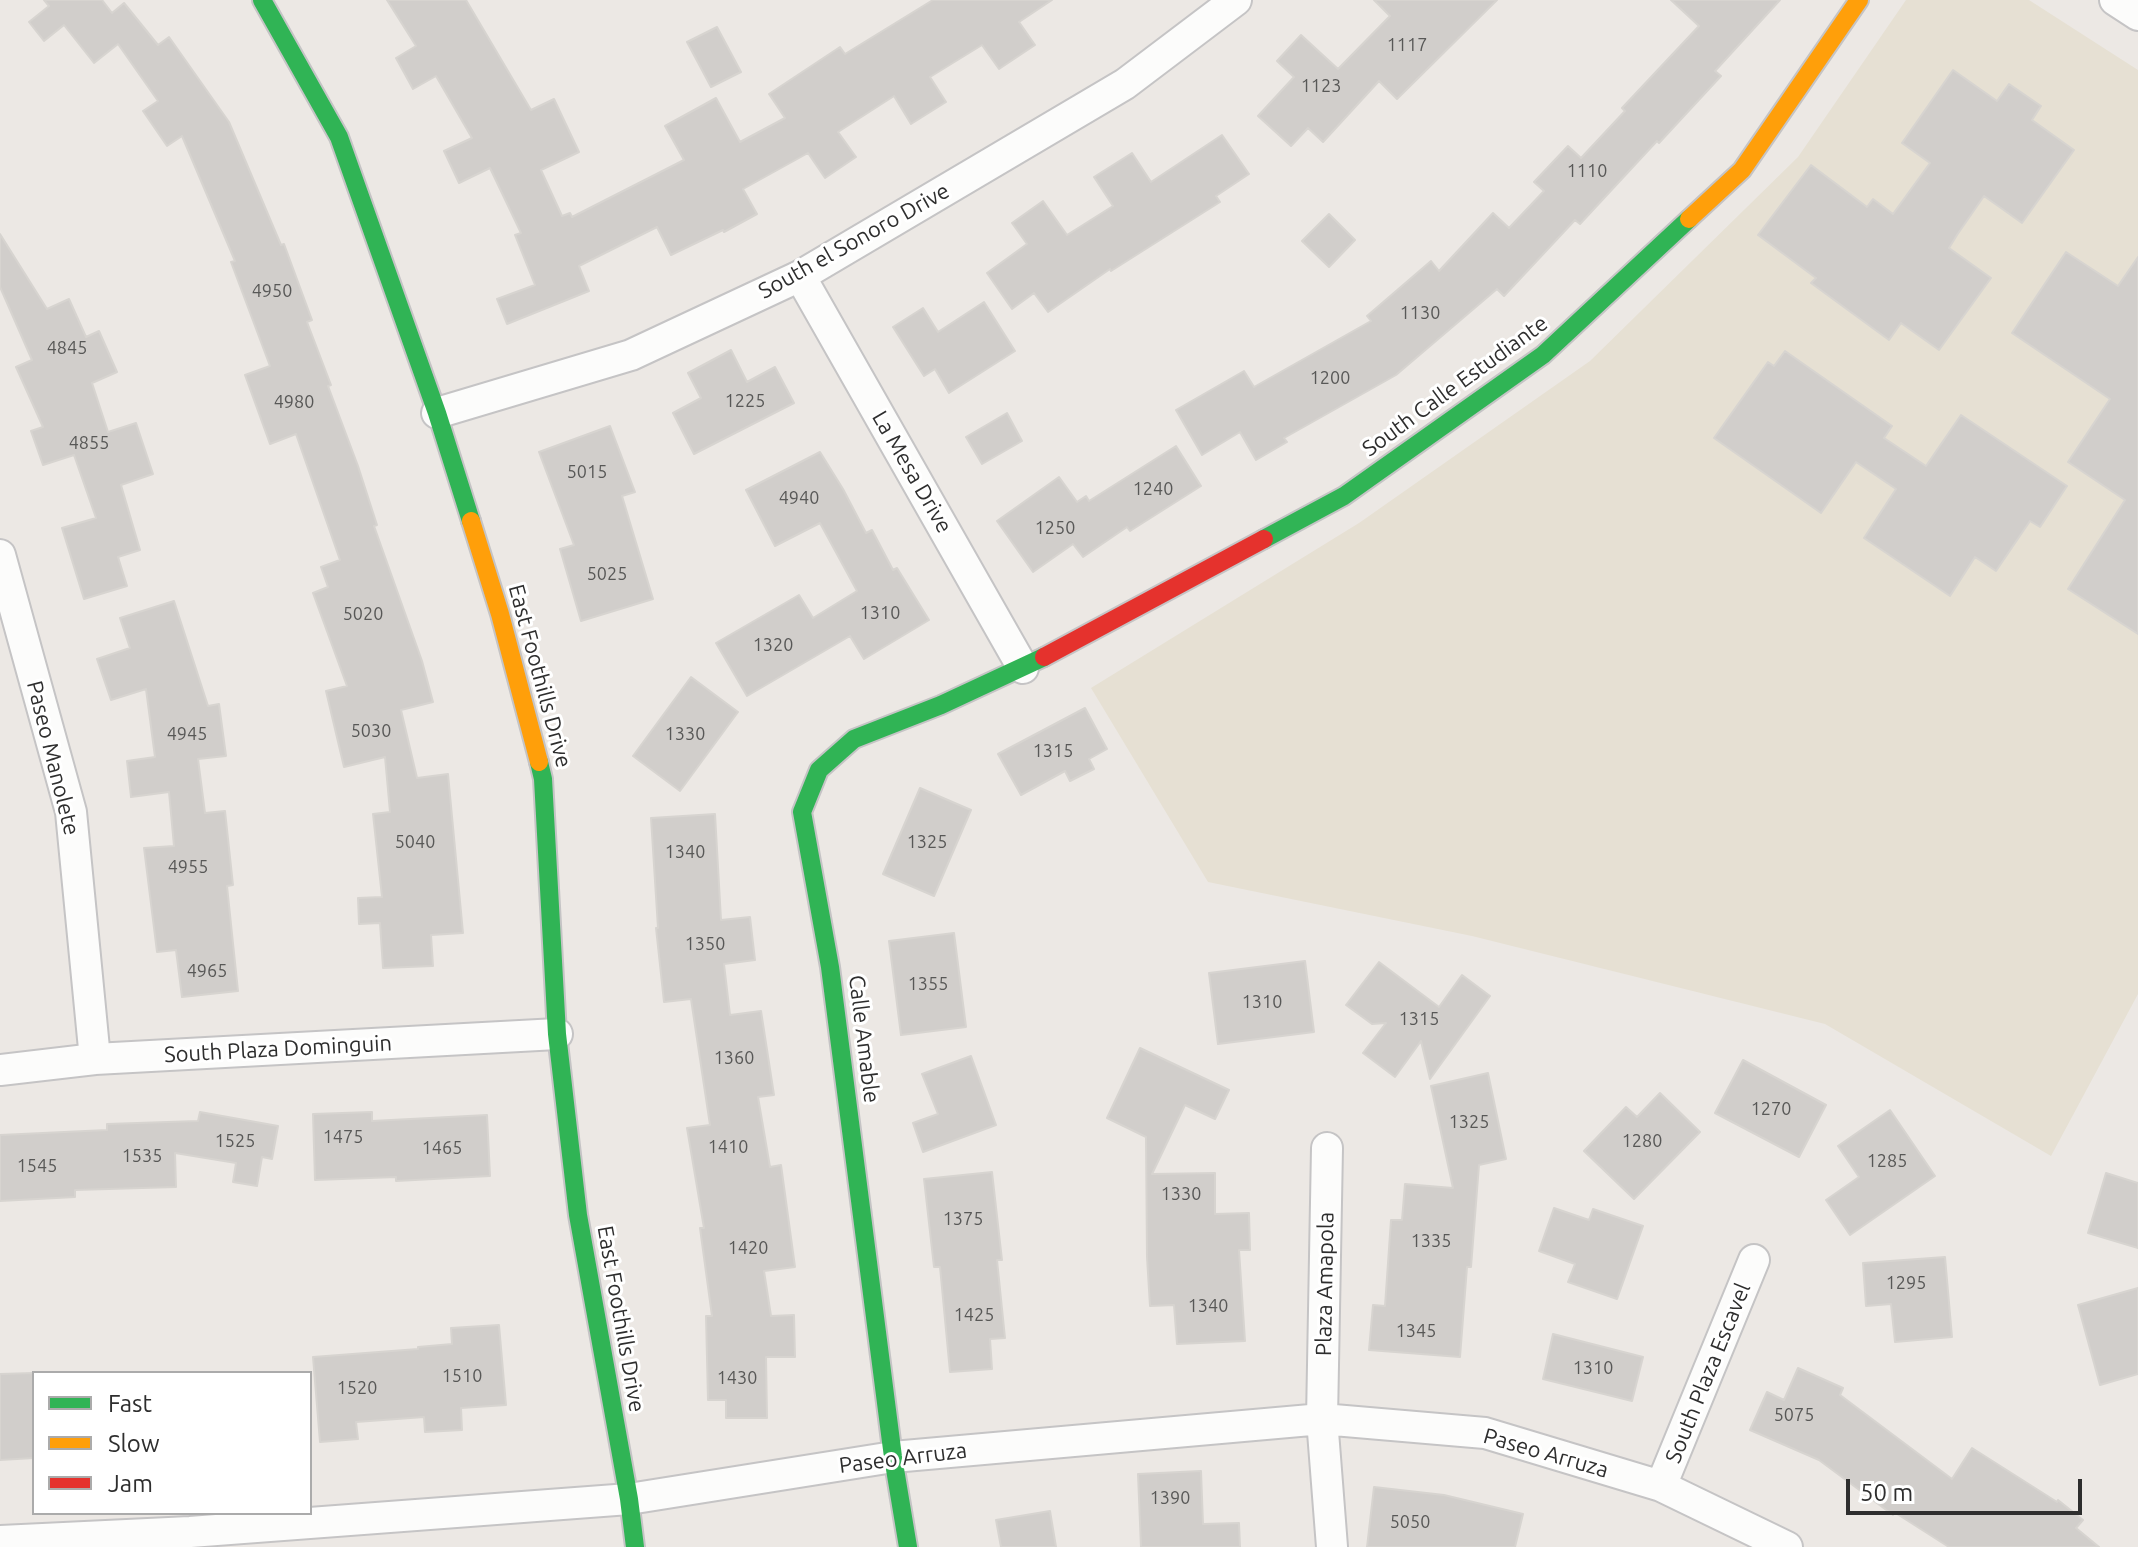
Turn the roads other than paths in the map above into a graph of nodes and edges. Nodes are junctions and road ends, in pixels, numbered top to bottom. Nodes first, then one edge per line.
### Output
1 (262, 0) edge
2 (1236, 0) edge
3 (1859, 0) edge
4 (2115, 0) edge
5 (2138, 15) edge
6 (800, 276) junction
7 (437, 413) junction
8 (1, 563) edge
9 (1023, 668) junction
10 (557, 1034) junction
11 (95, 1059) junction
12 (0, 1070) edge
13 (1327, 1148) dead end
14 (1754, 1260) dead end
15 (1322, 1419) junction
16 (893, 1457) junction
17 (1661, 1486) junction
18 (629, 1499) junction
19 (190, 1540) edge
20 (0, 1541) edge
21 (635, 1547) edge
22 (908, 1547) edge
23 (1332, 1547) edge
24 (1787, 1547) edge

1 - 7 street, East Foothills Drive
2 - 6 street, South el Sonoro Drive
3 - 9 street, South Calle Estudiante
4 - 5 street
6 - 7 street, South el Sonoro Drive
6 - 9 street, La Mesa Drive
7 - 10 street, East Foothills Drive
8 - 11 street, Paseo Manolete
9 - 16 street, Calle Amable
10 - 11 street, South Plaza Dominguin
10 - 18 street, East Foothills Drive
11 - 12 street, South Plaza Dominguin
13 - 15 street, Plaza Amapola
14 - 17 street, South Plaza Escavel
15 - 16 street, Paseo Arruza
15 - 17 street, Paseo Arruza
15 - 23 street, Plaza Amapola
16 - 18 street, Paseo Arruza
16 - 22 street, Calle Amable
17 - 24 street, Paseo Arruza
18 - 19 street, Paseo Arruza
18 - 21 street, East Foothills Drive
19 - 20 street, Paseo Arruza

